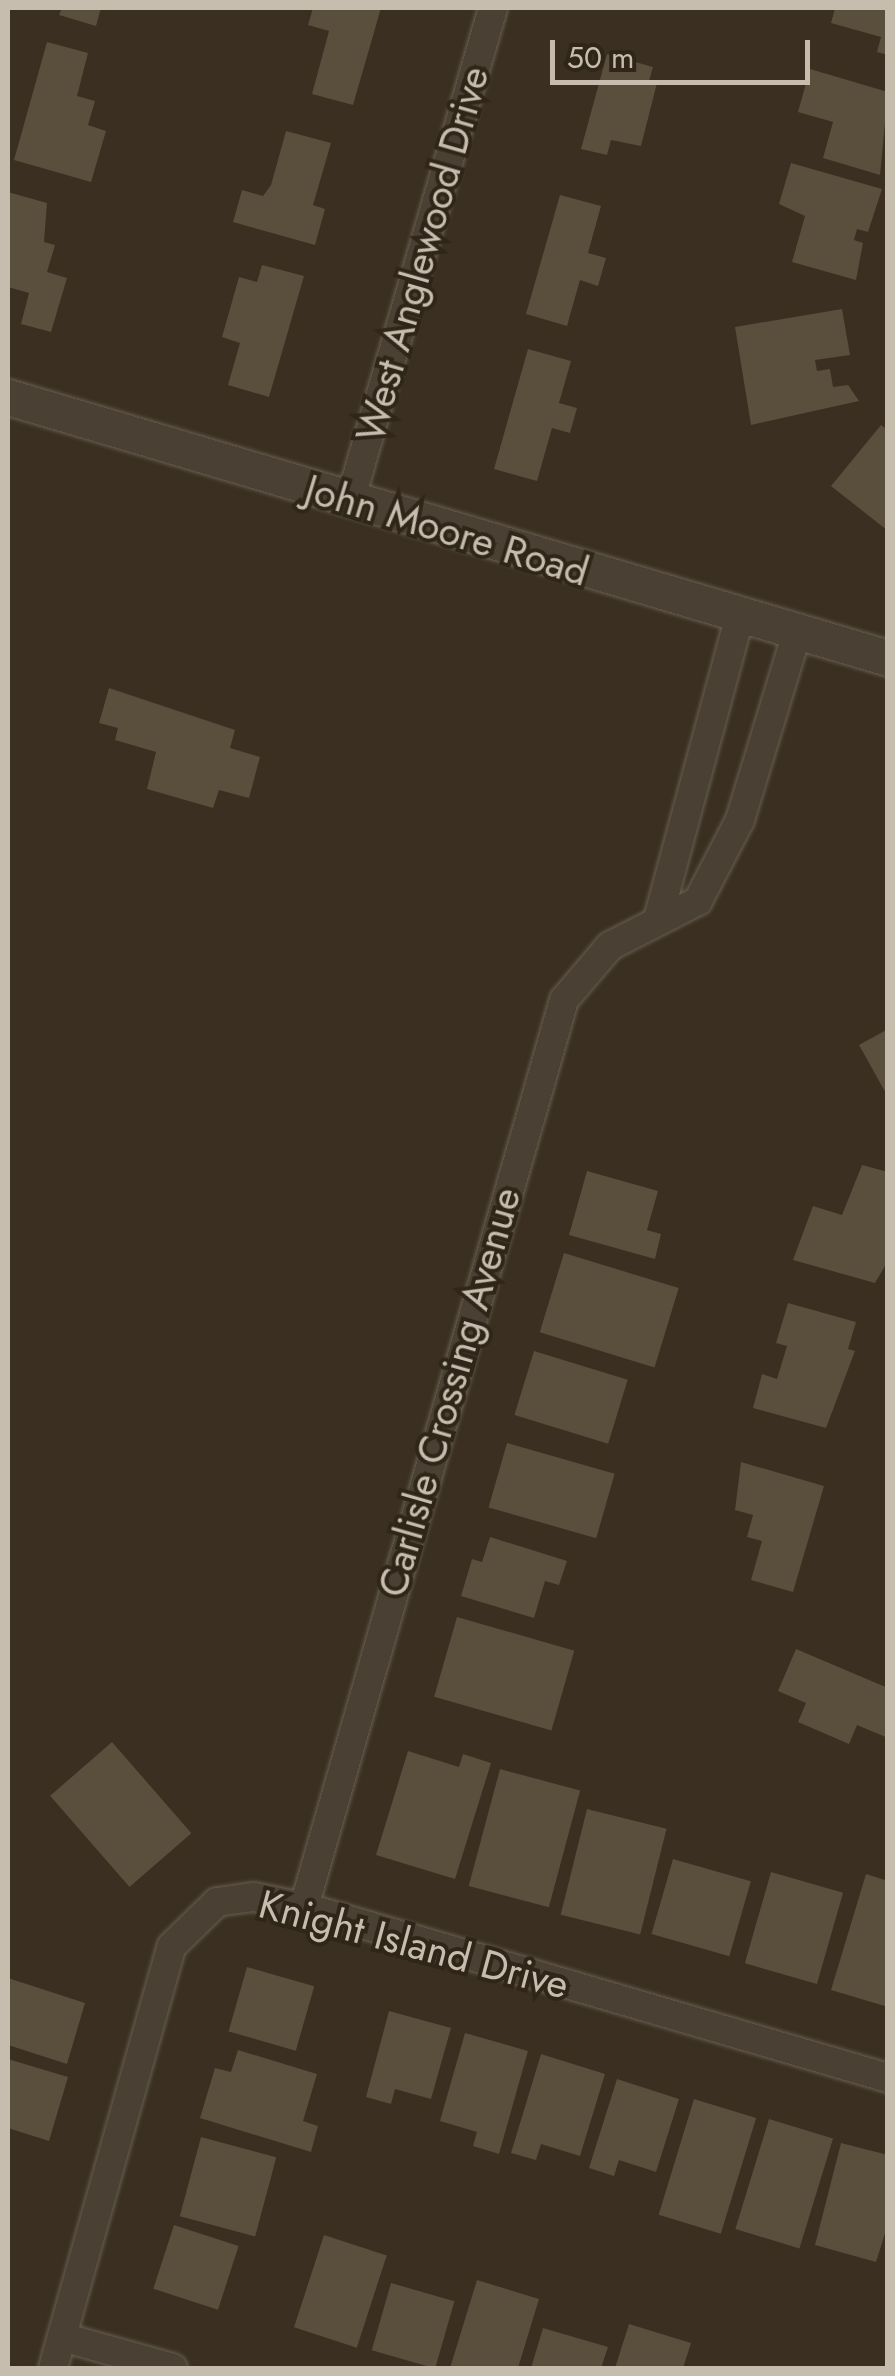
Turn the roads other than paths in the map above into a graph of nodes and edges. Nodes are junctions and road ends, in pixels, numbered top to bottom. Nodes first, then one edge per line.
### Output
1 (493, 8) edge
2 (8, 398) edge
3 (350, 501) junction
4 (740, 616) junction
5 (797, 632) junction
6 (888, 658) edge
7 (658, 919) junction
8 (304, 1907) junction
9 (888, 2078) edge
10 (62, 2337) junction
11 (53, 2368) edge
12 (173, 2368) edge

1 - 3 street, West Anglewood Drive
2 - 3 street, John Moore Road
3 - 4 street, John Moore Road
4 - 5 street, John Moore Road
4 - 7 street
5 - 6 street, John Moore Road
5 - 7 street, Carlisle Crossing Avenue
7 - 8 street, Carlisle Crossing Avenue
8 - 9 street, Knight Island Drive
8 - 10 street, Knight Island Drive
10 - 11 street, Knight Island Drive
10 - 12 street

